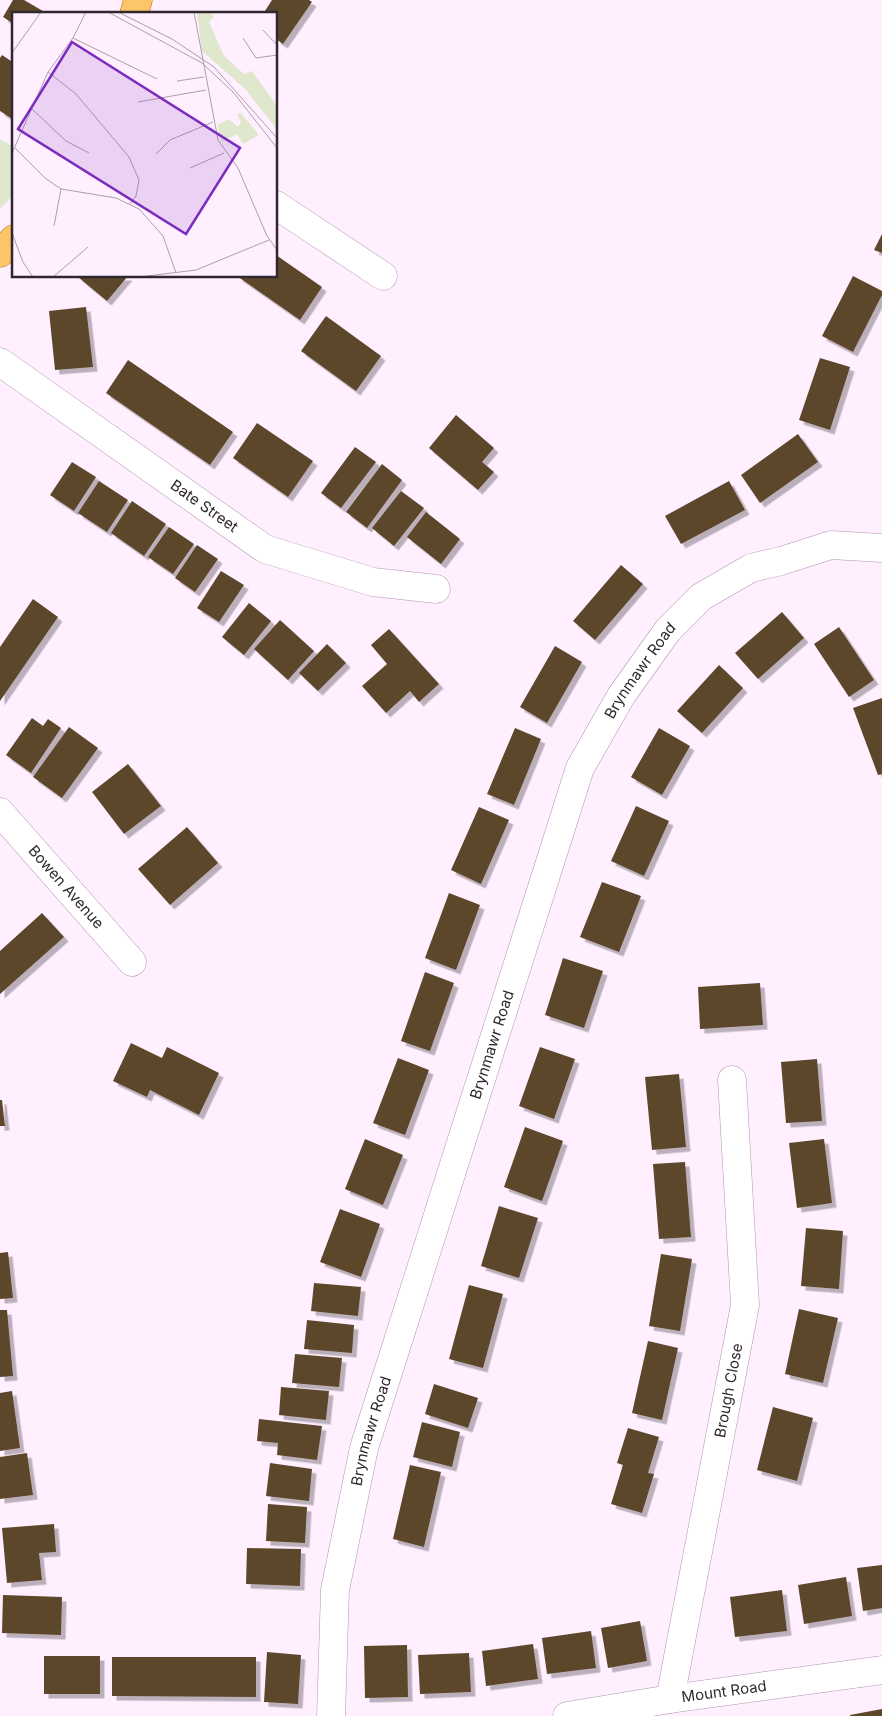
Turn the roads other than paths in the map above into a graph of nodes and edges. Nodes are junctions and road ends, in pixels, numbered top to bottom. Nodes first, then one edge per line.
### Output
1 (278, 206) edge
2 (12, 241) edge
3 (0, 253) edge
4 (383, 276) dead end
5 (0, 362) edge
6 (882, 548) edge
7 (436, 589) dead end
8 (0, 812) edge
9 (132, 962) dead end
10 (732, 1080) dead end
11 (882, 1670) edge
12 (670, 1699) junction
13 (331, 1716) edge
14 (567, 1716) edge

1 - 4 street
2 - 3 main road
5 - 7 street, Bate Street
6 - 13 street, Brynmawr Road
8 - 9 street, Bowen Avenue
10 - 12 street, Brough Close
11 - 12 street, Mount Road
12 - 14 street, Mount Road

